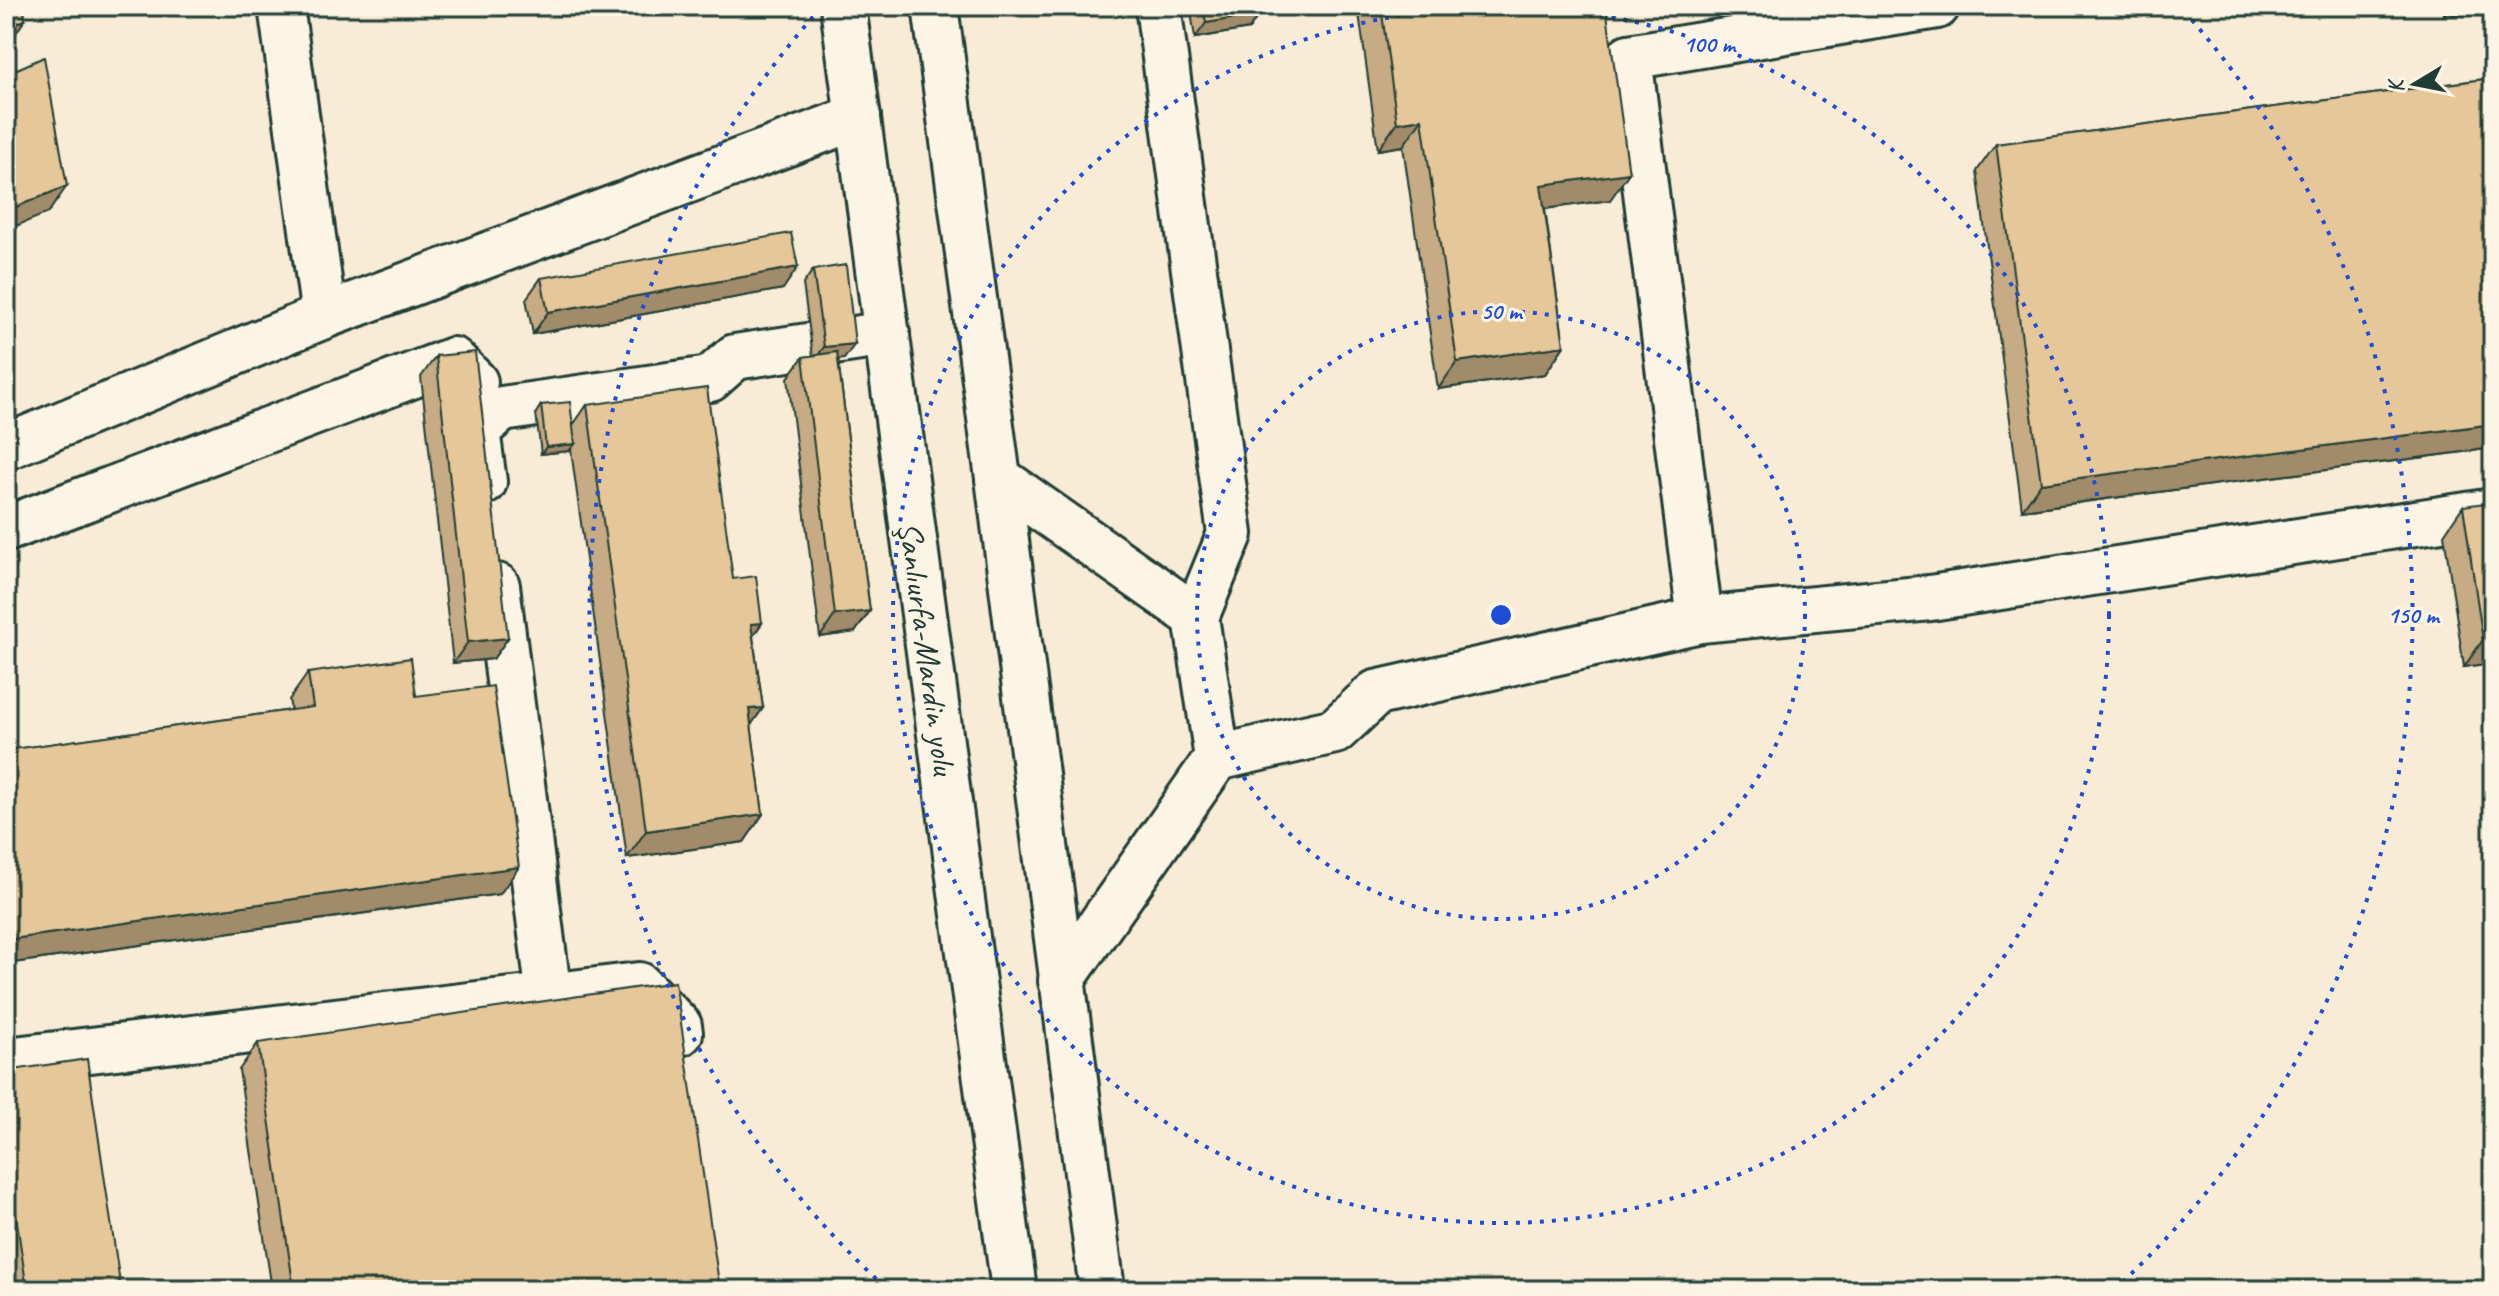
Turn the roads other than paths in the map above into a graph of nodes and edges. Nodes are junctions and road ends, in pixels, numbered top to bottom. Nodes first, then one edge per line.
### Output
1 (281, 6) edge
2 (843, 6) edge
3 (935, 6) edge
4 (1158, 6) edge
5 (1937, 6) edge
6 (858, 117) junction
7 (324, 316) junction
8 (887, 334) junction
9 (502, 409) junction
10 (6, 447) edge
11 (998, 478) junction
12 (2493, 511) edge
13 (6, 529) edge
14 (1196, 617) junction
15 (1700, 620) junction
16 (1217, 758) junction
17 (1061, 981) junction
18 (549, 997) junction
19 (6, 1060) edge
20 (685, 1073) edge
21 (1014, 1290) edge
22 (1102, 1290) edge

1 - 7 main road
2 - 6 main road, Şanlıurfa-Mardin yolu
3 - 11 main road
4 - 14 main road
5 - 15 main road
6 - 7 main road
6 - 8 main road, Şanlıurfa-Mardin yolu
7 - 10 main road
8 - 9 main road
8 - 21 main road, Şanlıurfa-Mardin yolu
9 - 13 main road
9 - 18 main road
11 - 14 main road
11 - 17 main road
12 - 15 main road
14 - 16 main road
15 - 16 main road
16 - 17 main road
17 - 22 main road
18 - 19 main road
18 - 20 main road

